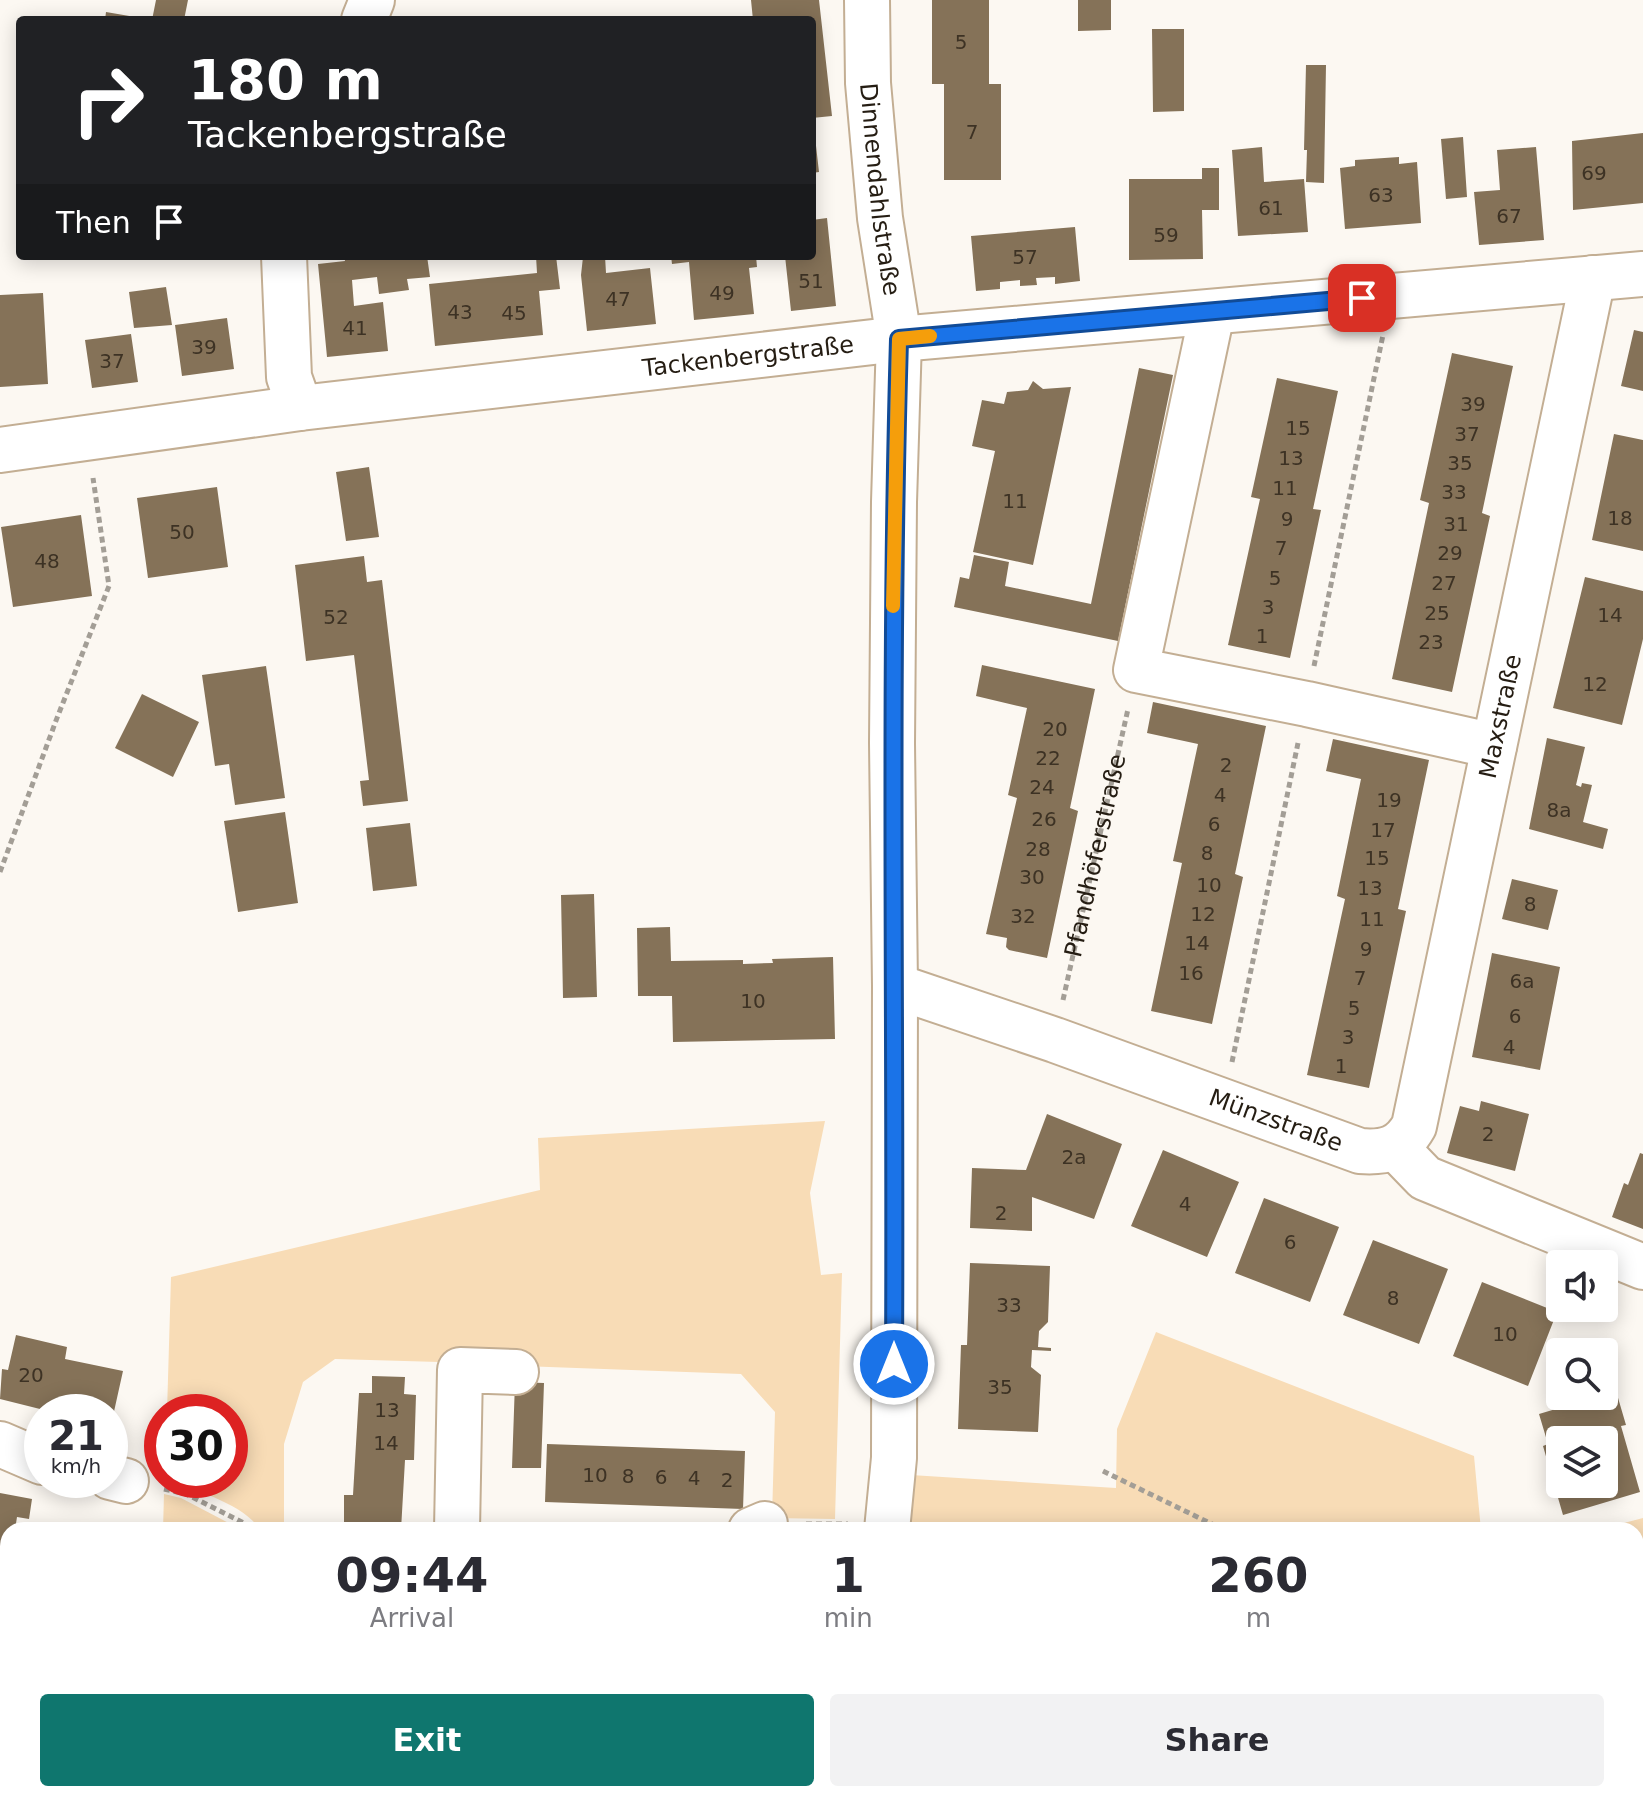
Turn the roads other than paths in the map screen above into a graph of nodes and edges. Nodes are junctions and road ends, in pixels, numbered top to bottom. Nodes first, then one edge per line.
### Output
1 (867, 0) edge
2 (284, 260) edge
3 (1643, 274) edge
4 (1593, 278) junction
5 (1212, 313) junction
6 (899, 339) junction
7 (300, 408) junction
8 (0, 450) edge
9 (1494, 746) junction
10 (895, 986) junction
11 (1396, 1148) junction
12 (1643, 1267) edge
13 (516, 1372) dead end
14 (0, 1444) edge
15 (24, 1454) edge
16 (457, 1522) edge
17 (888, 1522) edge

1 - 6 street, Dinnendahlstraße
2 - 7 street
3 - 4 street, Tackenbergstraße
4 - 5 street, Tackenbergstraße
4 - 9 street, Maxstraße
5 - 6 street, Tackenbergstraße
5 - 9 street
6 - 7 street, Tackenbergstraße
6 - 10 street, Dinnendahlstraße
7 - 8 street, Tackenbergstraße
9 - 11 street, Maxstraße
10 - 11 street, Münzstraße
10 - 17 street, Dinnendahlstraße
11 - 12 street
13 - 16 street
14 - 15 street

